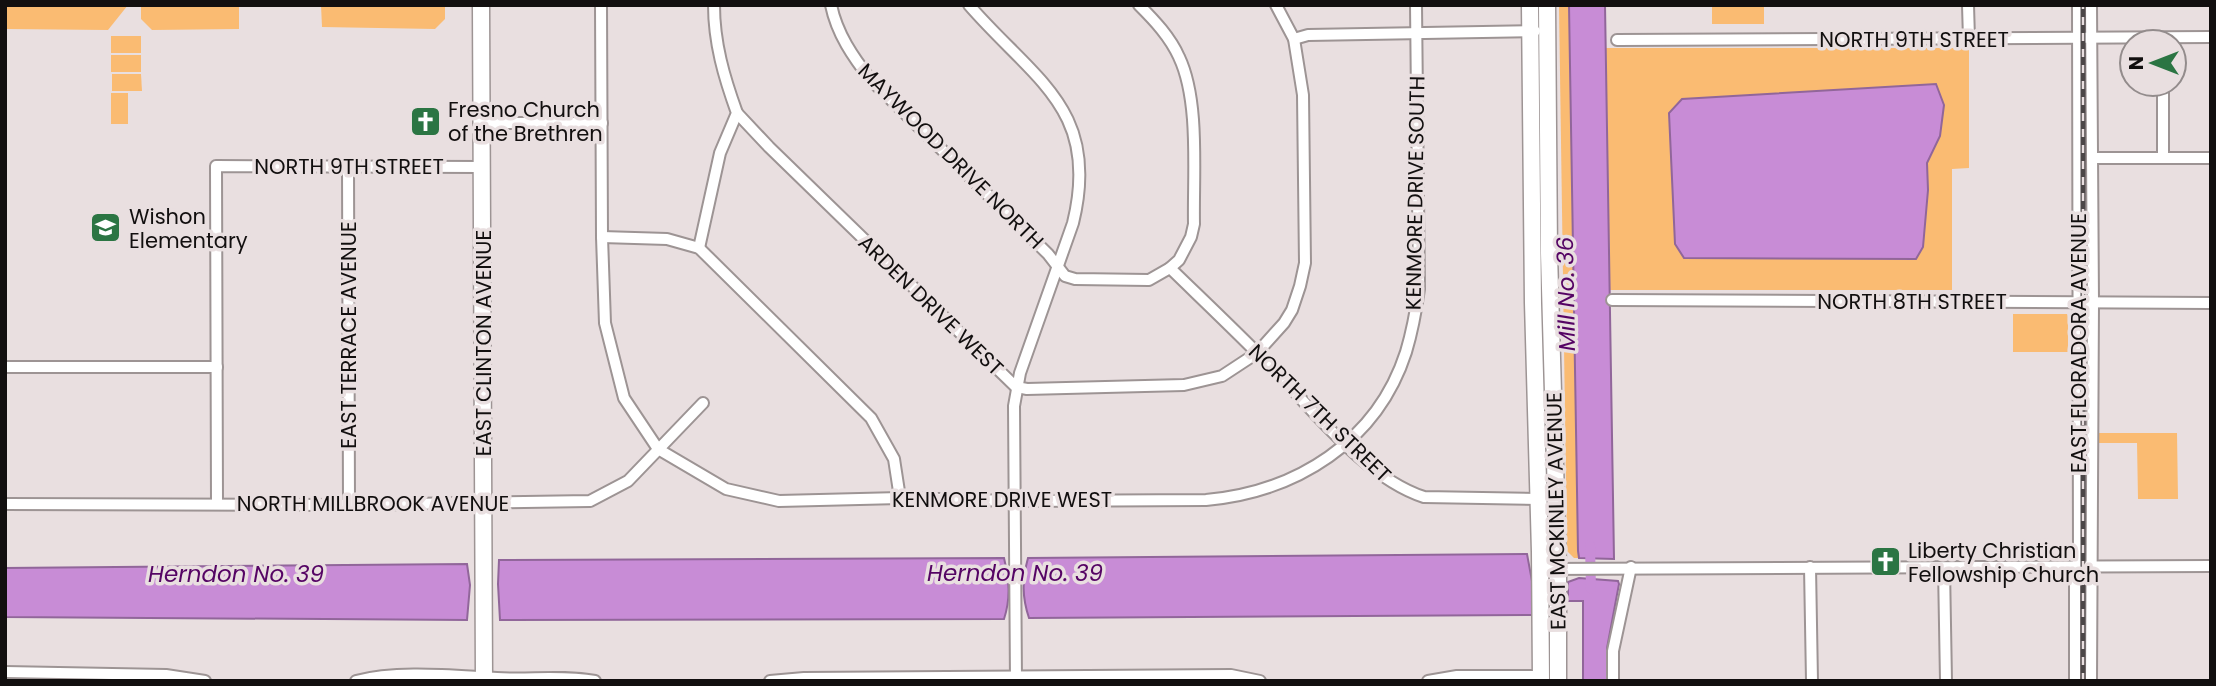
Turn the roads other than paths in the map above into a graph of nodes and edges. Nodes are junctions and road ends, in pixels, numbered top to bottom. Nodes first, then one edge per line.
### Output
1 (481, 5) edge
2 (601, 5) edge
3 (714, 5) edge
4 (831, 5) edge
5 (969, 5) edge
6 (1139, 5) edge
7 (1276, 5) edge
8 (1416, 5) edge
9 (1530, 5) edge
10 (1547, 5) edge
11 (1968, 5) edge
12 (2078, 5) edge
13 (2091, 5) edge
14 (1547, 30) junction
15 (1530, 31) junction
16 (1416, 32) junction
17 (2211, 37) edge
18 (2188, 38) edge
19 (1294, 39) junction
20 (1969, 39) junction
21 (2078, 39) junction
22 (2091, 39) junction
23 (2118, 39) edge
24 (1617, 40) dead end
25 (2162, 98) edge
26 (737, 113) junction
27 (601, 122) junction
28 (482, 123) junction
29 (2092, 158) junction
30 (2163, 158) junction
31 (2211, 158) edge
32 (348, 165) junction
33 (483, 167) junction
34 (602, 237) junction
35 (699, 248) junction
36 (1057, 268) junction
37 (1170, 268) junction
38 (1612, 300) dead end
39 (2078, 302) junction
40 (2093, 302) junction
41 (2211, 303) edge
42 (1534, 341) junction
43 (1257, 353) junction
44 (5, 367) edge
45 (217, 367) junction
46 (1016, 387) junction
47 (703, 402) dead end
48 (1554, 422) junction
49 (1347, 445) junction
50 (658, 449) junction
51 (900, 498) junction
52 (1539, 499) junction
53 (1015, 501) junction
54 (217, 503) junction
55 (484, 503) junction
56 (5, 504) edge
57 (349, 505) junction
58 (2076, 566) junction
59 (2092, 566) junction
60 (2211, 566) edge
61 (1631, 567) junction
62 (1810, 567) junction
63 (1558, 568) junction
64 (1944, 568) junction
65 (1541, 569) junction
66 (9, 675) edge
67 (121, 677) edge
68 (484, 679) edge
69 (1016, 679) edge
70 (1543, 679) edge
71 (205, 681) edge
72 (356, 681) edge
73 (595, 681) edge
74 (770, 681) edge
75 (1261, 681) edge
76 (1428, 681) edge
77 (1559, 681) edge
78 (1613, 681) edge
79 (1812, 681) edge
80 (1945, 681) edge
81 (2075, 681) edge
82 (2091, 681) edge

1 - 28 main road, EAST CLINTON AVENUE
2 - 27 street
3 - 26 street
4 - 36 street, MAYWOOD DRIVE NORTH
5 - 36 street
6 - 37 street
7 - 19 street, ARDEN DRIVE WEST
8 - 16 street, KENMORE DRIVE SOUTH
9 - 15 main road, EAST MCKINLEY AVENUE
10 - 14 main road, EAST MCKINLEY AVENUE
11 - 20 street
12 - 21 street, EAST FLORADORA AVENUE
13 - 22 street, EAST FLORADORA AVENUE
14 - 15 street
14 - 48 main road, EAST MCKINLEY AVENUE
15 - 16 street
15 - 42 main road, EAST MCKINLEY AVENUE
16 - 19 street
16 - 49 street, KENMORE DRIVE SOUTH
17 - 18 street, NORTH 9TH STREET
19 - 43 street, ARDEN DRIVE WEST
20 - 21 street, NORTH 9TH STREET
20 - 24 street, NORTH 9TH STREET
21 - 22 street, NORTH 9TH STREET
21 - 39 street, EAST FLORADORA AVENUE
22 - 23 street, NORTH 9TH STREET
22 - 29 street, EAST FLORADORA AVENUE
25 - 30 street
26 - 35 street
26 - 46 street, ARDEN DRIVE WEST
27 - 28 street
27 - 34 street
28 - 33 main road, EAST CLINTON AVENUE
29 - 30 street
29 - 40 street, EAST FLORADORA AVENUE
30 - 31 street
32 - 33 street, NORTH 9TH STREET
32 - 45 street, NORTH 9TH STREET
32 - 57 street, EAST TERRACE AVENUE
33 - 55 main road, EAST CLINTON AVENUE
34 - 35 street
34 - 50 street
35 - 51 street
36 - 37 street
36 - 46 street
37 - 43 street, NORTH 7TH STREET
38 - 39 street, NORTH 8TH STREET
39 - 40 street, NORTH 8TH STREET
39 - 58 street, EAST FLORADORA AVENUE
40 - 41 street, NORTH 8TH STREET
40 - 59 street, EAST FLORADORA AVENUE
42 - 48 main road
42 - 52 main road, EAST MCKINLEY AVENUE
43 - 46 street, ARDEN DRIVE WEST
43 - 49 street, NORTH 7TH STREET
44 - 45 street
45 - 54 street
46 - 53 street
47 - 50 street, NORTH MILLBROOK AVENUE
48 - 63 main road, EAST MCKINLEY AVENUE
49 - 52 street, NORTH 7TH STREET
49 - 53 street, KENMORE DRIVE WEST
50 - 51 street, KENMORE DRIVE WEST
50 - 55 street, NORTH MILLBROOK AVENUE
51 - 53 street, KENMORE DRIVE WEST
52 - 65 main road, EAST MCKINLEY AVENUE
53 - 69 street
54 - 56 street, NORTH MILLBROOK AVENUE
54 - 57 street, NORTH MILLBROOK AVENUE
55 - 57 street, NORTH MILLBROOK AVENUE
55 - 68 main road, EAST CLINTON AVENUE
58 - 59 street
58 - 64 street
58 - 81 street, EAST FLORADORA AVENUE
59 - 60 street
59 - 82 street, EAST FLORADORA AVENUE
61 - 62 street
61 - 63 street
61 - 78 street
62 - 64 street
62 - 79 street
63 - 65 street
63 - 77 main road, EAST MCKINLEY AVENUE
64 - 80 street
65 - 70 main road, EAST MCKINLEY AVENUE
66 - 67 street
67 - 71 street
68 - 72 street
68 - 73 street
69 - 74 street
69 - 75 street
70 - 76 street

